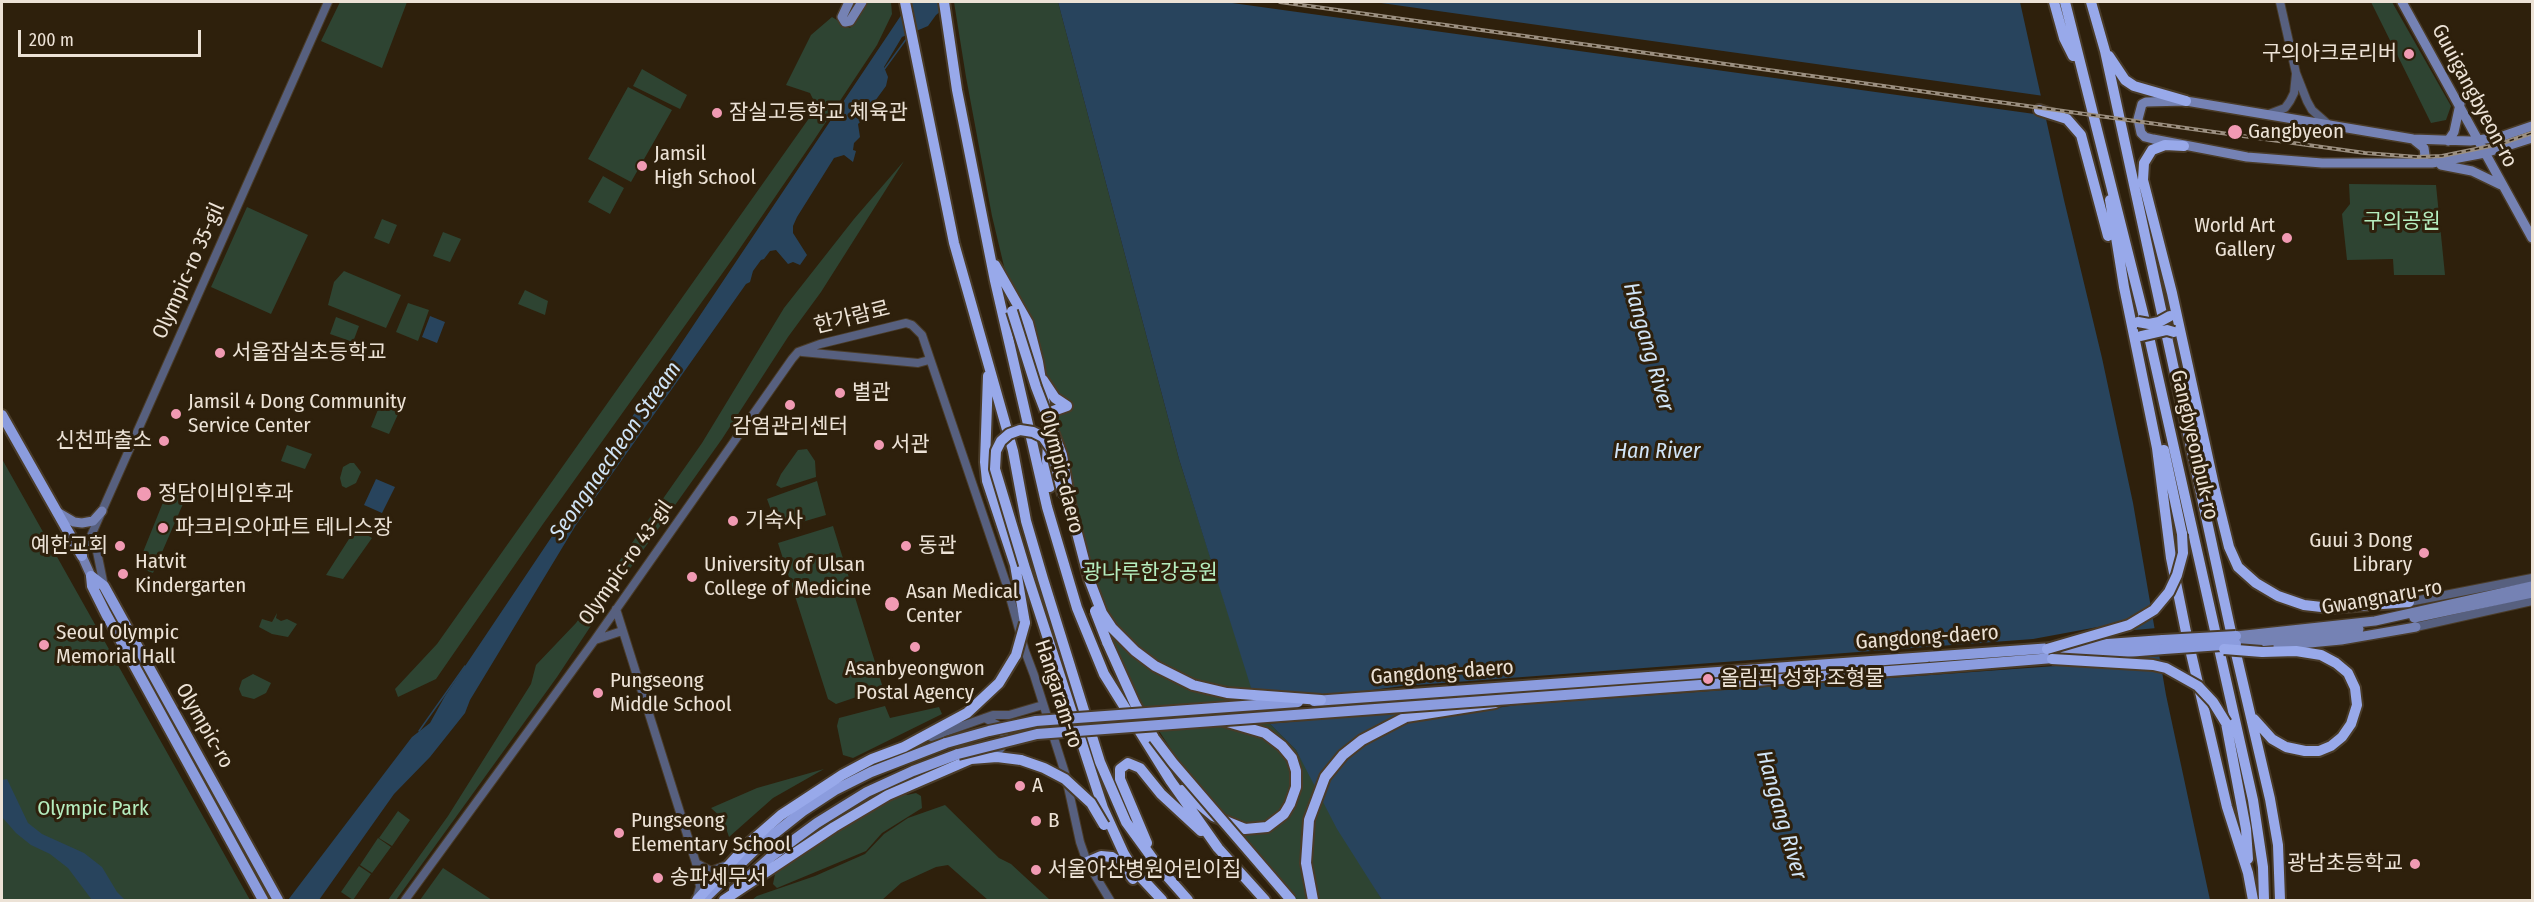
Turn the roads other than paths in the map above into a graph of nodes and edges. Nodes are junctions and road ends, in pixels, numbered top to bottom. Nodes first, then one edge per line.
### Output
1 (328, 2) edge
2 (849, 2) edge
3 (862, 2) edge
4 (905, 2) edge
5 (944, 2) edge
6 (2054, 2) edge
7 (2064, 2) edge
8 (2091, 2) edge
9 (2280, 2) edge
10 (2402, 2) edge
11 (2105, 51) junction
12 (2082, 72) junction
13 (2296, 73) junction
14 (2186, 101) junction
15 (2460, 104) junction
16 (2039, 110) dead end
17 (2263, 115) junction
18 (2330, 126) junction
19 (2532, 126) edge
20 (2532, 138) edge
21 (2414, 139) junction
22 (2479, 140) junction
23 (2451, 141) junction
24 (2184, 146) junction
25 (2485, 153) junction
26 (2454, 159) junction
27 (2128, 160) junction
28 (2105, 161) junction
29 (2414, 163) junction
30 (2432, 163) junction
31 (2143, 180) junction
32 (2502, 186) junction
33 (2532, 238) edge
34 (992, 259) junction
35 (995, 281) junction
36 (2124, 287) junction
37 (2173, 311) junction
38 (2129, 313) junction
39 (2178, 335) junction
40 (2138, 339) junction
41 (798, 352) junction
42 (929, 360) junction
43 (989, 367) junction
44 (2143, 375) junction
45 (1040, 376) junction
46 (2, 415) edge
47 (1048, 423) junction
48 (2215, 490) junction
49 (102, 511) junction
50 (57, 512) junction
51 (93, 532) junction
52 (82, 556) junction
53 (1024, 565) junction
54 (2220, 573) junction
55 (91, 576) junction
56 (2532, 578) edge
57 (1089, 579) junction
58 (1069, 581) junction
59 (104, 586) junction
60 (2532, 586) edge
61 (2532, 593) edge
62 (2532, 601) edge
63 (2409, 602) joint
64 (616, 609) junction
65 (1097, 616) junction
66 (1025, 622) junction
67 (2416, 627) joint
68 (622, 631) junction
69 (2236, 640) junction
70 (594, 641) junction
71 (2224, 649) dead end
72 (2260, 649) junction
73 (2050, 654) junction
74 (1511, 699) junction
75 (1321, 700) junction
76 (1043, 705) junction
77 (1009, 715) junction
78 (2252, 717) junction
79 (985, 718) junction
80 (1224, 720) junction
81 (1001, 727) junction
82 (904, 747) junction
83 (993, 757) junction
84 (1170, 780) junction
85 (1218, 848) junction
86 (1124, 854) junction
87 (731, 862) junction
88 (1087, 862) junction
89 (696, 863) junction
90 (1158, 866) junction
91 (2248, 873) junction
92 (1261, 897) edge
93 (263, 900) edge
94 (278, 900) edge
95 (405, 900) edge
96 (697, 900) edge
97 (703, 900) edge
98 (724, 900) edge
99 (1110, 900) edge
100 (1153, 900) edge
101 (1162, 900) edge
102 (1188, 900) edge
103 (1291, 900) edge
104 (1313, 900) edge
105 (2253, 900) edge
106 (2264, 900) edge
107 (2280, 900) edge

1 - 49 street, Olympic-ro 35-gil
2 - 3 main road
4 - 43 highway, Olympic-daero
5 - 34 highway, Olympic-daero
6 - 12 highway
7 - 12 highway, Gangbyeonbuk-ro
8 - 11 highway, Gangbyeonbuk-ro
9 - 13 street
10 - 15 main road, Guuigangbyeon-ro
11 - 14 highway
11 - 27 highway, Gangbyeonbuk-ro
12 - 28 highway, Gangbyeonbuk-ro
13 - 17 street
13 - 18 street
14 - 17 main road
14 - 24 main road
15 - 22 main road, Guuigangbyeon-ro
15 - 23 main road
16 - 36 highway
17 - 18 main road
18 - 21 main road
19 - 22 main road
20 - 25 main road
21 - 23 main road
21 - 29 main road
22 - 23 main road
22 - 25 main road, Guuigangbyeon-ro
23 - 26 main road
24 - 29 main road
24 - 31 highway
25 - 26 main road
25 - 32 main road, Guuigangbyeon-ro
26 - 30 main road
27 - 31 highway
27 - 54 highway, Gangbyeonbuk-ro
28 - 36 highway
28 - 106 highway, Gangbyeonbuk-ro
29 - 30 main road
30 - 32 main road
31 - 37 highway
32 - 33 main road, Guuigangbyeon-ro
34 - 35 highway, Olympic-daero
34 - 45 highway
35 - 57 highway, bridge
35 - 58 highway, Olympic-daero
36 - 38 highway
37 - 38 highway, bridge
37 - 39 highway
38 - 40 highway
39 - 40 highway, bridge
39 - 48 highway
40 - 44 highway
41 - 42 street
41 - 42 street, 한가람로
41 - 64 street, Olympic-ro 43-gil
42 - 76 street, Hangaram-ro
43 - 66 highway
43 - 90 highway, Olympic-daero
44 - 73 highway, bridge
44 - 91 highway
45 - 47 highway
45 - 47 highway
46 - 50 main road, Olympic-ro
47 - 58 highway
48 - 54 highway
48 - 63 highway
49 - 50 main road
49 - 51 street, Olympic-ro 35-gil
50 - 52 main road, Olympic-ro
51 - 52 street, Olympic-ro 35-gil
51 - 59 street
52 - 55 main road, Olympic-ro
53 - 65 highway, bridge
53 - 66 highway
53 - 86 highway
54 - 78 highway, Gangbyeonbuk-ro
55 - 59 main road, Olympic-ro
55 - 93 main road, Olympic-ro
56 - 63 street
57 - 65 highway, bridge
57 - 75 highway, bridge
58 - 84 highway, Olympic-daero
59 - 94 main road, Olympic-ro
60 - 69 main road, Gwangnaru-ro
61 - 69 main road, Gwangnaru-ro
62 - 67 street
64 - 68 street
64 - 70 street, Olympic-ro 43-gil
65 - 103 highway, bridge
66 - 82 highway, bridge
67 - 72 main road
68 - 70 street
68 - 89 street
69 - 73 main road, Gangdong-daero, bridge
70 - 95 street, Olympic-ro 43-gil
71 - 72 highway, bridge
72 - 78 highway
73 - 74 main road, Gangdong-daero, bridge
73 - 75 main road, Gangdong-daero, bridge
73 - 91 highway, bridge
74 - 80 main road, Gangdong-daero, bridge
74 - 104 highway, bridge
75 - 97 main road, Gangdong-daero, bridge
76 - 77 street
76 - 88 street, Hangaram-ro
77 - 79 street
77 - 81 street
78 - 107 highway, Gangbyeonbuk-ro
79 - 81 street
79 - 82 street
80 - 84 highway
80 - 98 main road, Gangdong-daero, bridge
81 - 83 street
82 - 87 highway
83 - 86 highway, bridge
83 - 98 highway
84 - 85 highway, Olympic-daero
85 - 90 highway
85 - 92 highway, Olympic-daero
86 - 101 highway
87 - 89 street
87 - 96 highway
88 - 99 street, Hangaram-ro
88 - 100 highway
89 - 96 street
90 - 102 highway, Olympic-daero
91 - 105 highway

